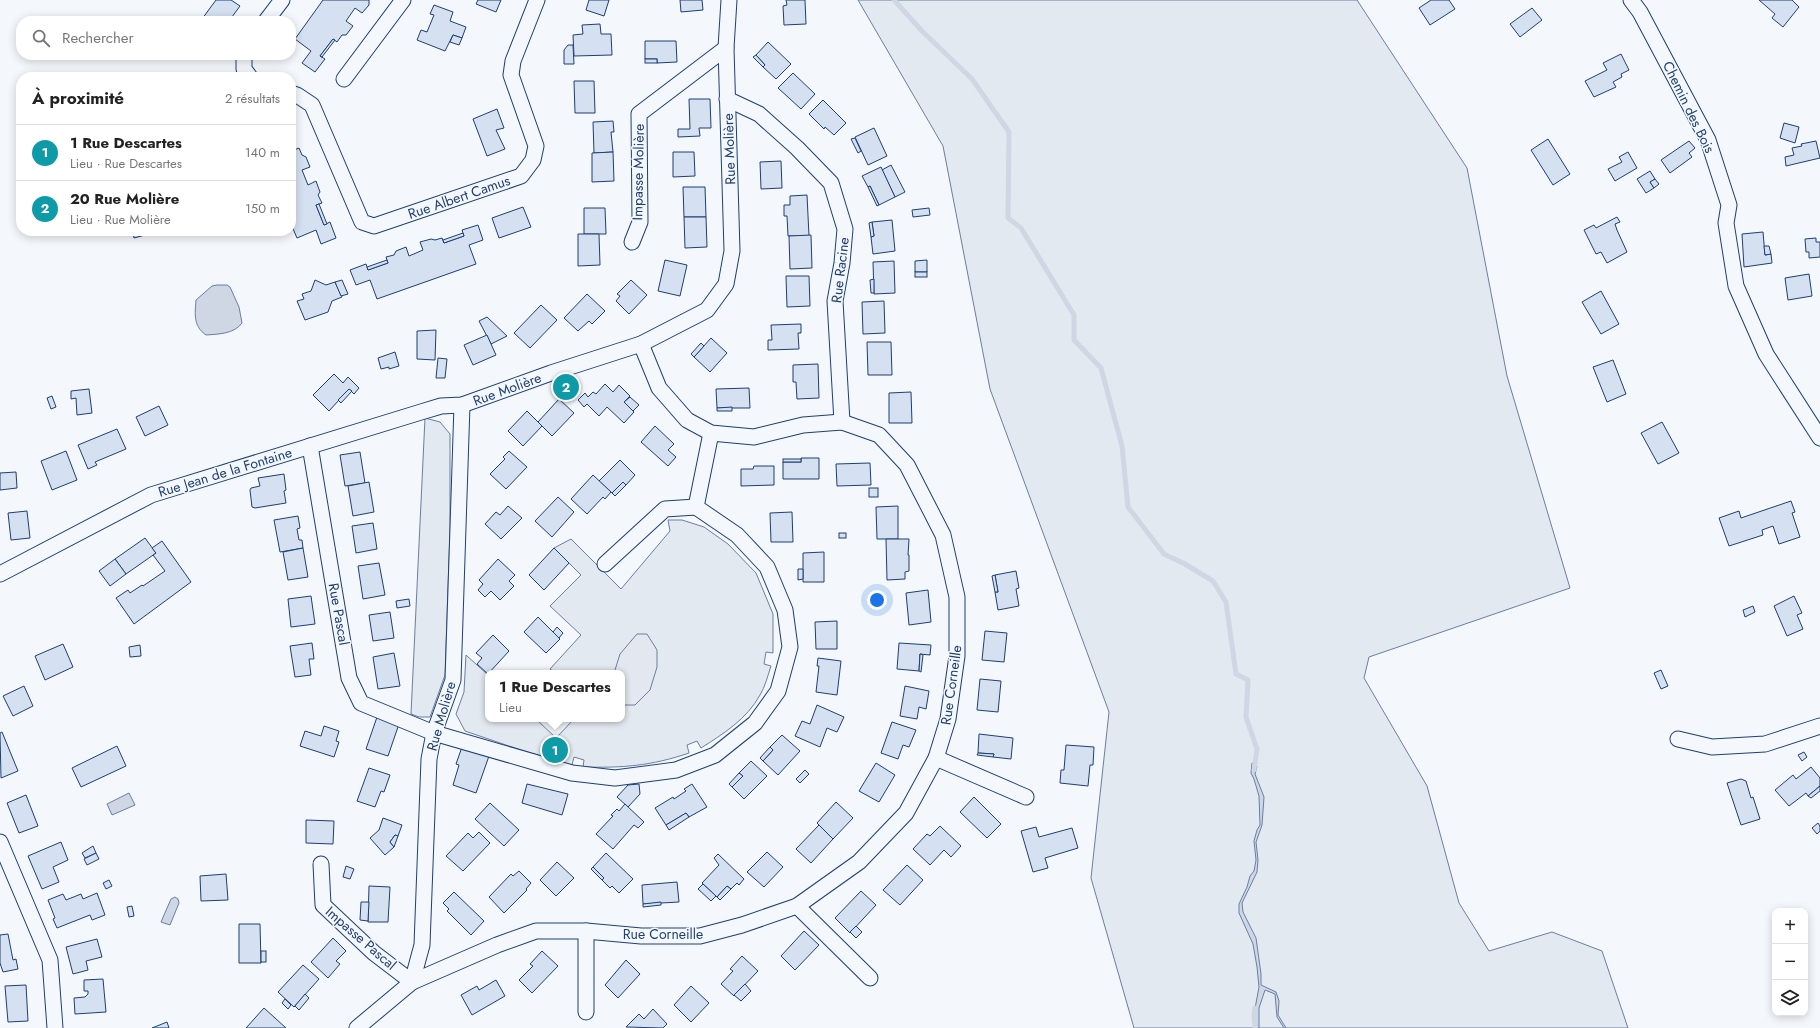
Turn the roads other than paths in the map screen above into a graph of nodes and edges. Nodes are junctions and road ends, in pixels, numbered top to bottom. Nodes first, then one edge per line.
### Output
1 (282, 0) edge
2 (402, 0) edge
3 (537, 0) edge
4 (729, 0) edge
5 (1631, 0) edge
6 (270, 16) edge
7 (726, 48) junction
8 (244, 60) edge
9 (246, 72) edge
10 (344, 79) dead end
11 (296, 95) edge
12 (727, 99) junction
13 (632, 242) dead end
14 (641, 344) junction
15 (462, 406) junction
16 (842, 422) junction
17 (711, 433) junction
18 (1820, 438) edge
19 (310, 446) junction
20 (696, 507) junction
21 (605, 564) dead end
22 (0, 574) edge
23 (1820, 726) edge
24 (434, 733) junction
25 (1678, 739) dead end
26 (936, 758) junction
27 (1026, 796) dead end
28 (0, 842) edge
29 (321, 864) dead end
30 (797, 906) junction
31 (586, 931) junction
32 (870, 978) dead end
33 (412, 982) junction
34 (586, 1012) dead end
35 (55, 1028) edge
36 (358, 1028) edge

1 - 6 street
2 - 10 street
3 - 11 street, Rue Albert Camus
4 - 7 street, Rue Molière
5 - 18 street, Chemin des Bois
7 - 12 street, Rue Molière
7 - 13 street, Impasse Molière
8 - 9 street
12 - 14 street, Rue Molière
12 - 16 street, Rue Racine
14 - 15 street, Rue Molière
14 - 17 street, Rue Corneille
15 - 19 street, Rue Jean de la Fontaine
15 - 24 street, Rue Molière
16 - 17 street, Rue Corneille
16 - 26 street, Rue Corneille
17 - 20 street
19 - 22 street, Rue Jean de la Fontaine
19 - 24 street, Rue Pascal
20 - 21 street
20 - 24 street, Rue Pascal
23 - 25 street
24 - 33 street, Rue Molière
26 - 27 street
26 - 30 street, Rue Corneille
28 - 35 street
29 - 33 street, Impasse Pascal
30 - 31 street, Rue Corneille
30 - 32 street
31 - 33 street, Rue Corneille
31 - 34 street
33 - 36 street, Rue Corneille

